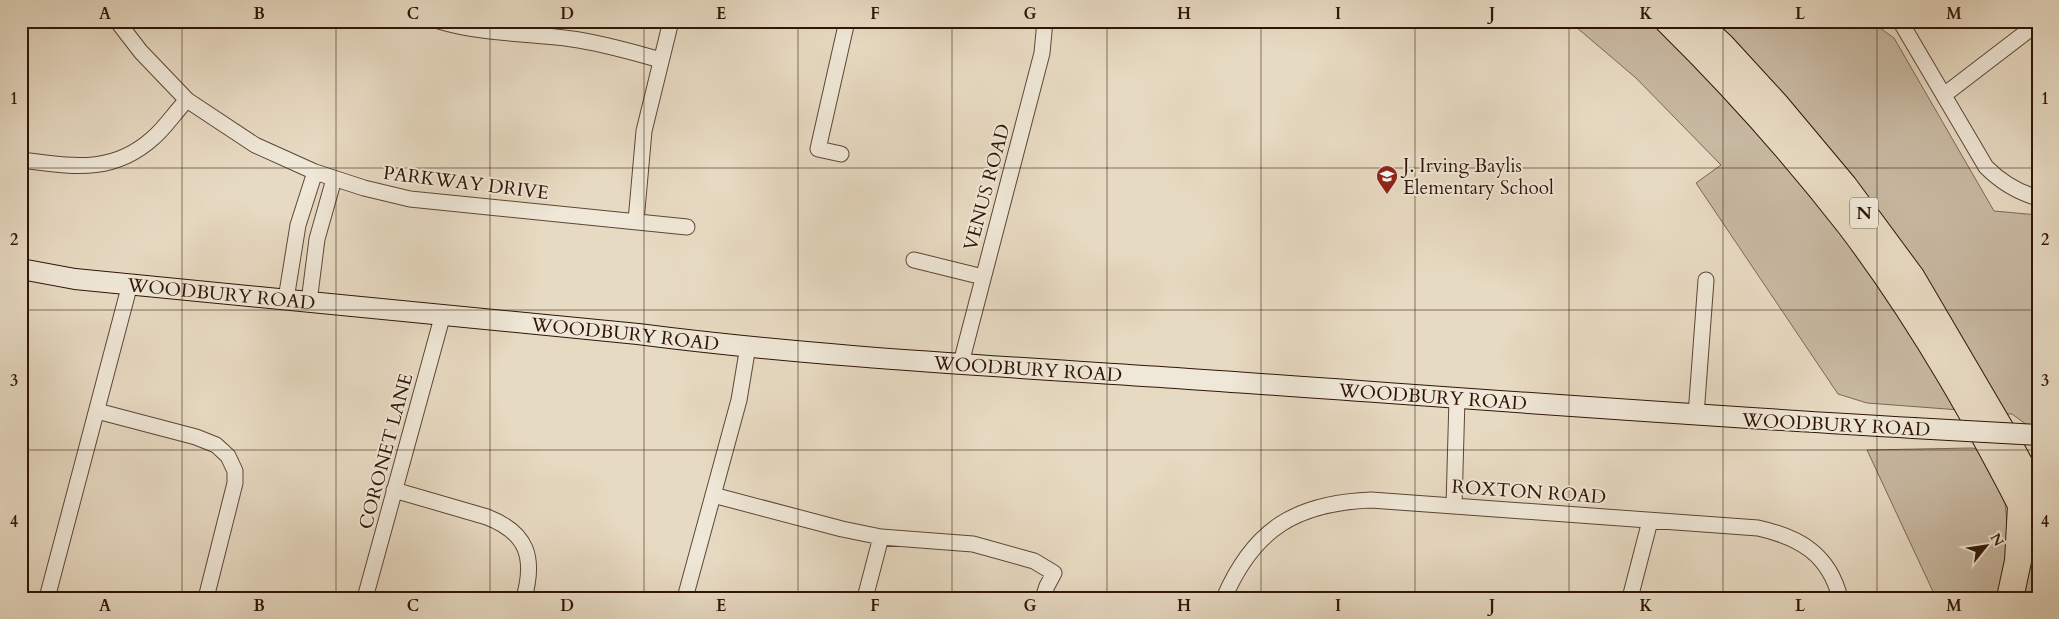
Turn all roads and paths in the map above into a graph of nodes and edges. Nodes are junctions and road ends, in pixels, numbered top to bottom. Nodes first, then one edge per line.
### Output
1 (117, 21) edge
2 (439, 21) edge
3 (671, 21) edge
4 (847, 21) edge
5 (1045, 21) edge
6 (1668, 21) edge
7 (1695, 21) edge
8 (1900, 21) edge
9 (2038, 23) edge
10 (661, 60) junction
11 (1944, 95) junction
12 (186, 100) junction
13 (841, 154) dead end
14 (21, 160) edge
15 (315, 172) junction
16 (334, 178) junction
17 (2038, 198) edge
18 (636, 221) junction
19 (687, 227) dead end
20 (914, 260) dead end
21 (21, 269) edge
22 (983, 277) junction
23 (1706, 280) dead end
24 (130, 284) junction
25 (286, 300) junction
26 (309, 302) junction
27 (443, 314) junction
28 (748, 346) junction
29 (961, 363) junction
30 (1458, 398) junction
31 (97, 411) junction
32 (1696, 415) junction
33 (2038, 435) edge
34 (394, 490) junction
35 (713, 495) junction
36 (2029, 501) edge
37 (1454, 506) junction
38 (1650, 521) junction
39 (881, 537) junction
40 (2038, 538) edge
41 (47, 598) edge
42 (206, 598) edge
43 (365, 598) edge
44 (524, 598) edge
45 (685, 598) edge
46 (865, 598) edge
47 (1043, 598) edge
48 (1224, 598) edge
49 (1630, 598) edge
50 (1840, 598) edge
51 (2010, 598) edge

1 - 12 street, PARKWAY DRIVE
2 - 10 street
3 - 10 street
4 - 13 street
5 - 22 street, VENUS ROAD
6 - 36 highway, N
7 - 36 highway, N
8 - 11 street
9 - 11 street
10 - 18 street
11 - 17 street
12 - 14 street
12 - 15 street, PARKWAY DRIVE
15 - 16 street, PARKWAY DRIVE
15 - 25 street
16 - 18 street, PARKWAY DRIVE
16 - 26 street
18 - 19 street, PARKWAY DRIVE
20 - 22 street
21 - 24 main road, WOODBURY ROAD
22 - 29 street, VENUS ROAD
23 - 32 street
24 - 25 main road, WOODBURY ROAD
24 - 31 street
25 - 26 main road, WOODBURY ROAD
26 - 27 main road, WOODBURY ROAD
27 - 28 main road, WOODBURY ROAD
27 - 34 street, CORONET LANE
28 - 29 main road, WOODBURY ROAD
28 - 35 street
29 - 30 main road, WOODBURY ROAD
30 - 32 main road, WOODBURY ROAD
30 - 37 street
31 - 41 street
31 - 42 street
32 - 33 main road, WOODBURY ROAD, bridge
34 - 43 street, CORONET LANE
34 - 44 street
35 - 39 street
35 - 45 street
36 - 40 highway, N
36 - 51 highway
37 - 38 street, ROXTON ROAD
37 - 48 street, ROXTON ROAD
38 - 49 street
38 - 50 street, ROXTON ROAD
39 - 46 street
39 - 47 street

